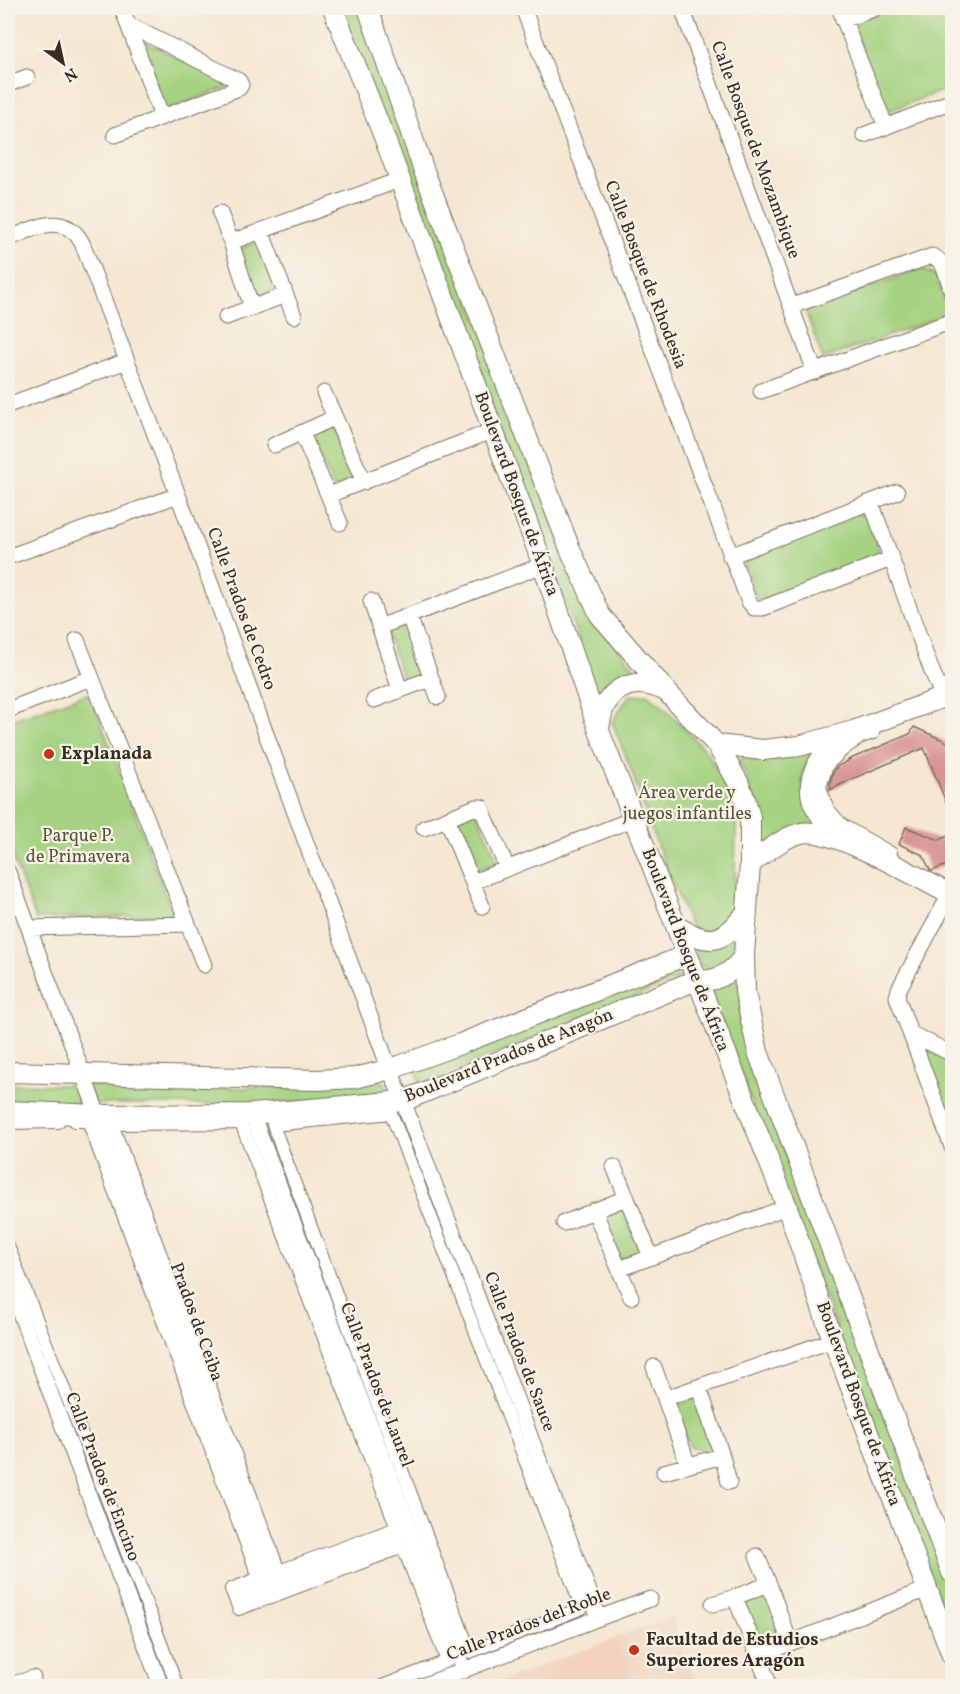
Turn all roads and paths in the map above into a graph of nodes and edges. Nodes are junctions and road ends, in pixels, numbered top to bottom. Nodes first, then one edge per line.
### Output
1 (122, 8) edge
2 (333, 8) edge
3 (368, 8) edge
4 (523, 8) edge
5 (682, 8) edge
6 (876, 8) edge
7 (841, 14) edge
8 (129, 25) junction
9 (27, 77) dead end
10 (8, 84) edge
11 (952, 101) edge
12 (162, 117) junction
13 (886, 127) junction
14 (115, 135) dead end
15 (864, 135) dead end
16 (399, 180) junction
17 (220, 213) dead end
18 (261, 231) junction
19 (8, 239) edge
20 (231, 242) junction
21 (952, 292) edge
22 (286, 295) junction
23 (792, 306) junction
24 (252, 308) junction
25 (294, 316) dead end
26 (226, 317) dead end
27 (952, 321) edge
28 (127, 361) junction
29 (815, 372) junction
30 (761, 391) dead end
31 (324, 393) dead end
32 (8, 405) edge
33 (334, 418) junction
34 (494, 430) junction
35 (302, 433) junction
36 (274, 445) dead end
37 (364, 482) junction
38 (897, 492) dead end
39 (178, 495) junction
40 (329, 495) junction
41 (871, 502) junction
42 (340, 523) dead end
43 (730, 556) junction
44 (8, 557) edge
45 (891, 560) junction
46 (543, 565) junction
47 (370, 601) dead end
48 (409, 616) junction
49 (379, 627) junction
50 (77, 640) dead end
51 (91, 678) junction
52 (430, 679) junction
53 (400, 690) junction
54 (666, 691) junction
55 (438, 697) dead end
56 (949, 698) edge
57 (374, 700) dead end
58 (8, 710) edge
59 (599, 731) junction
60 (853, 731) junction
61 (717, 746) junction
62 (447, 819) junction
63 (633, 819) junction
64 (424, 828) dead end
65 (839, 839) junction
66 (750, 864) junction
67 (507, 868) junction
68 (8, 872) edge
69 (473, 882) junction
70 (952, 892) edge
71 (482, 906) dead end
72 (746, 913) junction
73 (188, 924) junction
74 (676, 926) junction
75 (29, 928) junction
76 (687, 955) junction
77 (744, 956) junction
78 (204, 965) dead end
79 (696, 980) junction
80 (910, 1033) junction
81 (952, 1054) edge
82 (391, 1069) junction
83 (8, 1072) edge
84 (84, 1074) junction
85 (404, 1101) junction
86 (8, 1111) edge
87 (98, 1114) junction
88 (252, 1114) junction
89 (8, 1123) edge
90 (952, 1147) edge
91 (614, 1167) dead end
92 (626, 1198) junction
93 (787, 1207) junction
94 (594, 1210) junction
95 (564, 1223) dead end
96 (8, 1246) edge
97 (651, 1257) junction
98 (619, 1269) junction
99 (8, 1281) edge
100 (631, 1297) dead end
101 (833, 1340) junction
102 (654, 1367) dead end
103 (699, 1387) junction
104 (666, 1398) junction
105 (723, 1456) junction
106 (688, 1465) junction
107 (664, 1472) dead end
108 (729, 1482) dead end
109 (404, 1530) junction
110 (757, 1556) dead end
111 (952, 1573) edge
112 (272, 1584) junction
113 (769, 1584) junction
114 (927, 1589) junction
115 (243, 1596) dead end
116 (735, 1597) junction
117 (650, 1599) dead end
118 (713, 1604) dead end
119 (599, 1618) junction
120 (790, 1643) junction
121 (470, 1652) joint
122 (952, 1655) edge
123 (757, 1656) junction
124 (464, 1671) junction
125 (33, 1678) dead end
126 (767, 1679) dead end
127 (8, 1686) edge
128 (161, 1686) edge
129 (177, 1686) edge
130 (382, 1686) edge
131 (422, 1686) edge

1 - 8 street
2 - 16 street, Boulevard Bosque de África
3 - 54 street, Boulevard Bosque de África
4 - 43 street, Calle Bosque de Rhodesia
5 - 23 street, Calle Bosque de Mozambique
6 - 7 street
7 - 13 street
8 - 12 street
8 - 12 street
9 - 10 street
11 - 13 street
12 - 14 street
13 - 15 street
16 - 18 street
16 - 34 street, Boulevard Bosque de África
17 - 20 street
18 - 20 street
18 - 22 street
19 - 28 street, Calle Prados de Cedro
20 - 24 street
21 - 23 street
22 - 24 street
22 - 25 street
23 - 29 street, Calle Bosque de Mozambique
24 - 26 street
27 - 29 street
28 - 32 street
28 - 39 street, Calle Prados de Cedro
29 - 30 street
31 - 33 street
33 - 35 street
33 - 37 street
34 - 37 street
34 - 46 street, Boulevard Bosque de África
35 - 36 street
35 - 40 street
37 - 40 street
38 - 41 street
39 - 44 street
39 - 82 street, Calle Prados de Cedro
40 - 42 street
41 - 43 street
41 - 45 street
43 - 45 street, Calle Bosque de Rhodesia
45 - 56 street
46 - 48 street
46 - 59 street, Boulevard Bosque de África
47 - 49 street
48 - 49 street
48 - 52 street
49 - 53 street
50 - 51 street
51 - 58 street
51 - 73 street
52 - 53 street
52 - 55 street
53 - 57 street
54 - 59 street
54 - 61 street, Boulevard Bosque de África
56 - 60 street
56 - 70 street
59 - 63 street, Boulevard Bosque de África
60 - 61 street
60 - 65 street
61 - 66 street, Boulevard Bosque de África
62 - 64 street
62 - 67 street
62 - 69 street
63 - 67 street
63 - 74 street, Boulevard Bosque de África
65 - 66 street
65 - 70 street
66 - 72 street, Boulevard Bosque de África
67 - 69 street
68 - 75 street, Prados de Ceiba
69 - 71 street
70 - 80 street
72 - 74 street
72 - 77 street, Boulevard Bosque de África
73 - 75 street
73 - 78 street
74 - 76 street, Boulevard Bosque de África
75 - 84 street, Prados de Ceiba
76 - 79 street, Boulevard Bosque de África
76 - 82 street, Boulevard Prados de Aragón
77 - 79 street, Boulevard Prados de Aragón
77 - 111 street, Boulevard Bosque de África
79 - 85 street, Boulevard Prados de Aragón
79 - 93 street, Boulevard Bosque de África
80 - 81 street
80 - 90 street
82 - 84 street, Boulevard Prados de Aragón
82 - 85 street, Calle Prados de Cedro
83 - 84 street, Boulevard Prados de Aragón
84 - 87 street, Prados de Ceiba
85 - 88 street, Boulevard Prados de Aragón
85 - 119 street, Calle Prados de Sauce
86 - 87 street, Boulevard Prados de Aragón
87 - 88 street, Boulevard Prados de Aragón
87 - 112 street, Prados de Ceiba
88 - 109 street, Calle Prados de Laurel
89 - 130 street
91 - 92 street
92 - 94 street
92 - 97 street
93 - 97 street
93 - 101 street, Boulevard Bosque de África
94 - 95 street
94 - 98 street
96 - 129 street
97 - 98 street
98 - 100 street
99 - 128 street, Calle Prados de Encino
101 - 103 street
101 - 114 street, Boulevard Bosque de África
102 - 104 street
103 - 104 street
103 - 105 street
104 - 106 street
105 - 106 street
105 - 108 street
106 - 107 street
109 - 109 street
109 - 112 street
109 - 124 street, Calle Prados de Laurel
110 - 113 street
112 - 115 street
113 - 116 street
113 - 120 street
114 - 120 street
114 - 122 street, Boulevard Bosque de África
116 - 118 street
116 - 123 street
117 - 119 street, Calle Prados del Roble
119 - 124 street, Calle Prados del Roble
120 - 123 street
121 - 121 street
123 - 126 street
124 - 131 street, Calle Prados del Roble
125 - 127 street

